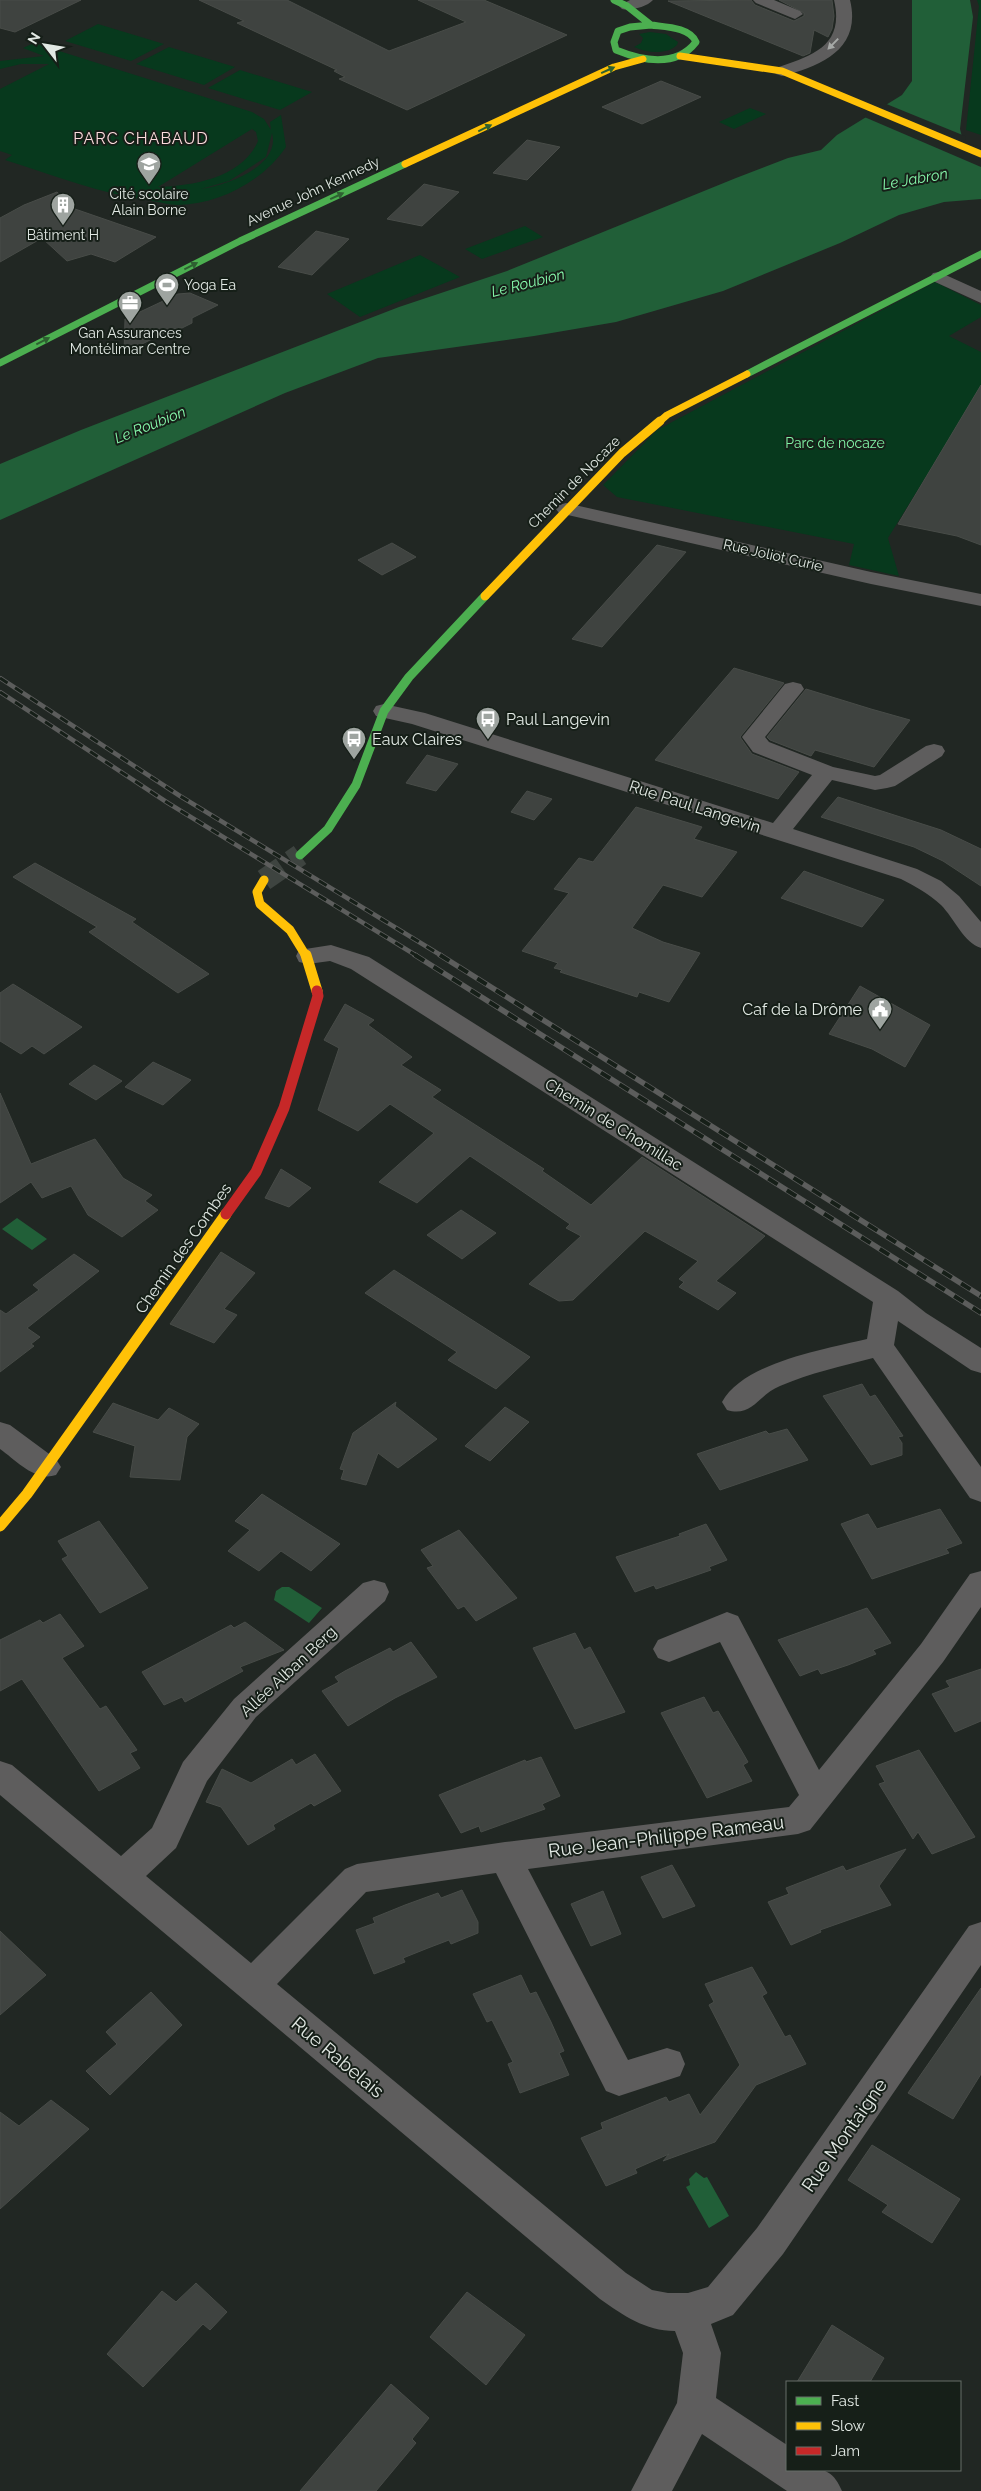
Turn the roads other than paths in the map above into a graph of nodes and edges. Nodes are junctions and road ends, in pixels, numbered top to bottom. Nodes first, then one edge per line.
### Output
1 (645, 0) edge
2 (761, 0) edge
3 (842, 0) edge
4 (621, 3) edge
5 (795, 14) dead end
6 (615, 16) dead end
7 (651, 25) junction
8 (621, 29) junction
9 (696, 43) junction
10 (616, 50) junction
11 (680, 56) junction
12 (602, 57) dead end
13 (643, 59) junction
14 (776, 70) junction
15 (578, 71) dead end
16 (981, 154) edge
17 (981, 254) edge
18 (938, 276) junction
19 (981, 298) edge
20 (74, 312) dead end
21 (0, 363) edge
22 (566, 509) junction
23 (981, 600) edge
24 (793, 688) dead end
25 (384, 711) junction
26 (934, 751) dead end
27 (826, 772) junction
28 (778, 833) junction
29 (300, 855) tunnel mouth
30 (264, 880) tunnel mouth
31 (981, 940) edge
32 (308, 956) junction
33 (888, 1298) junction
34 (880, 1346) junction
35 (981, 1362) edge
36 (737, 1402) dead end
37 (0, 1433) edge
38 (46, 1466) junction
39 (981, 1490) edge
40 (0, 1526) edge
41 (981, 1583) edge
42 (374, 1592) dead end
43 (669, 1649) dead end
44 (0, 1775) edge
45 (816, 1796) junction
46 (505, 1857) junction
47 (123, 1875) junction
48 (981, 1937) edge
49 (253, 1985) junction
50 (667, 2064) dead end
51 (688, 2312) junction
52 (696, 2408) junction
53 (786, 2467) edge
54 (792, 2471) edge
55 (651, 2491) edge
56 (822, 2491) edge

1 - 4 street
2 - 5 street
3 -> 14 street
4 - 7 main road
6 - 8 main road
7 - 8 main road
7 - 9 main road
8 - 10 main road
9 - 11 main road
9 - 14 main road
10 - 12 main road
10 - 13 main road
11 - 13 main road
11 - 14 main road
21 -> 13 main road, Avenue John Kennedy
14 - 16 main road
15 - 20 main road, Avenue John Kennedy
17 - 18 main road, Chemin de Nocaze
18 - 19 street
18 - 22 main road, Chemin de Nocaze
22 - 23 street, Rue Joliot Curie
22 - 25 main road, Chemin de Nocaze
24 - 27 street
25 - 28 street, Rue Paul Langevin
25 - 29 main road, Chemin de Nocaze
26 - 27 street
27 - 28 street
28 - 31 street, Rue Paul Langevin
30 - 32 main road
32 - 33 street, Chemin de Chomillac
32 - 38 main road, Chemin des Combes
33 - 34 street
33 - 35 street, Chemin de Chomillac
34 - 36 street
34 - 39 street
37 - 38 street
38 - 40 main road, Chemin des Combes
41 - 45 street, Rue Jean-Philippe Rameau
42 - 47 street, Allée Alban Berg
43 - 45 street
44 - 47 street, Rue Rabelais
45 - 46 street, Rue Jean-Philippe Rameau
46 - 49 street, Rue Jean-Philippe Rameau
46 - 50 street
47 - 49 street, Rue Rabelais
48 - 51 street, Rue Montaigne
49 - 51 street, Rue Rabelais
51 - 52 street
52 - 53 street
52 - 55 street
54 - 56 street

